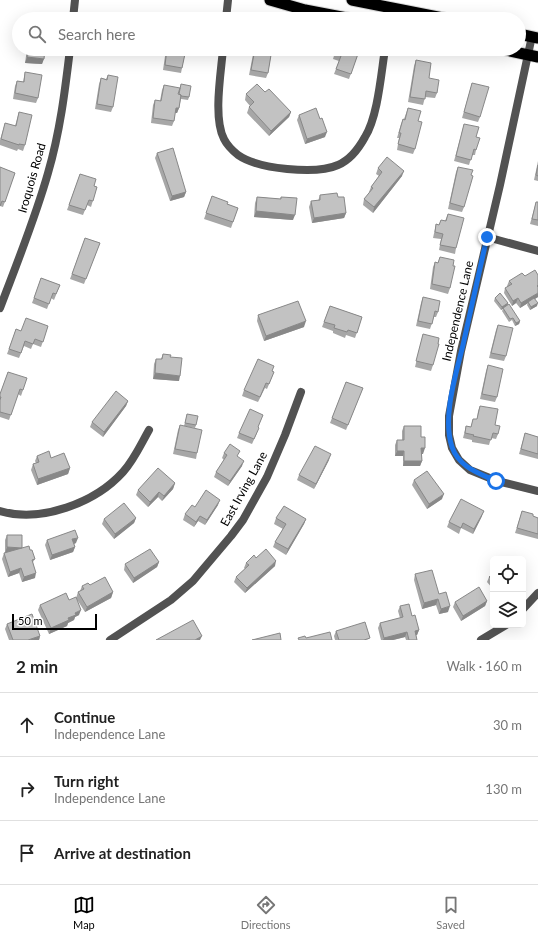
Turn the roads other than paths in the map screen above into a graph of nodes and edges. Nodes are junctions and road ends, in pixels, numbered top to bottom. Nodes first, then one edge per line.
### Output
1 (75, 0) edge
2 (228, 0) edge
3 (270, 0) edge
4 (352, 0) edge
5 (392, 7) junction
6 (74, 12) edge
7 (227, 12) edge
8 (315, 12) edge
9 (391, 12) edge
10 (415, 12) edge
11 (535, 37) edge
12 (69, 56) edge
13 (222, 56) edge
14 (384, 56) edge
15 (533, 56) edge
16 (487, 237) junction
17 (538, 251) edge
18 (0, 308) edge
19 (301, 392) dead end
20 (149, 430) dead end
21 (538, 492) edge
22 (0, 511) edge
23 (538, 593) edge
24 (526, 606) edge
25 (501, 628) edge
26 (110, 640) edge
27 (481, 640) edge

1 - 6 street
2 - 7 street
3 - 8 highway
4 - 5 highway
5 - 9 street
5 - 10 highway
11 - 15 street, Independence Lane
12 - 18 street, Iroquois Road
13 - 14 street
15 - 16 street, Independence Lane
16 - 17 street
16 - 21 street, Independence Lane
19 - 26 street, East Irving Lane
20 - 22 street
23 - 24 street
25 - 27 street

